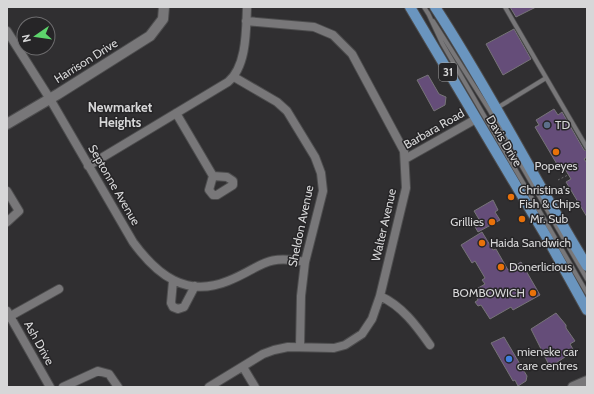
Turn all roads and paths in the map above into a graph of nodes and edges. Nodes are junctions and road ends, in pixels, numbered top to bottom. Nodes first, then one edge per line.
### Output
1 (164, 7) edge
2 (247, 7) edge
3 (410, 7) edge
4 (424, 7) edge
5 (505, 7) edge
6 (432, 10) edge
7 (246, 21) junction
8 (7, 31) edge
9 (234, 77) junction
10 (546, 78) junction
11 (50, 99) junction
12 (493, 110) junction
13 (176, 114) junction
14 (479, 117) junction
15 (7, 124) edge
16 (587, 148) edge
17 (405, 159) junction
18 (88, 166) junction
19 (568, 175) dead end
20 (213, 176) junction
21 (558, 180) dead end
22 (7, 191) edge
23 (7, 222) edge
24 (305, 262) junction
25 (587, 266) edge
26 (587, 279) edge
27 (173, 281) junction
28 (195, 286) junction
29 (59, 289) dead end
30 (587, 293) edge
31 (380, 296) junction
32 (587, 310) edge
33 (8, 315) edge
34 (430, 345) dead end
35 (300, 347) junction
36 (243, 367) junction
37 (587, 382) edge
38 (50, 387) edge
39 (63, 387) edge
40 (118, 387) edge
41 (209, 387) edge
42 (255, 387) edge
43 (572, 387) edge

1 - 11 street, Harrison Drive
2 - 7 street
3 - 14 main road, Davis Drive / 31
4 - 6 lane
5 - 10 lane
6 - 12 main road, Davis Drive / 31
6 - 14 lane
7 - 9 street
7 - 17 street, Walter Avenue
8 - 11 street, Septonne Avenue
9 - 13 street
9 - 24 street, Sheldon Avenue
10 - 12 lane
10 - 16 lane
11 - 15 street, Harrison Drive
11 - 18 street, Septonne Avenue
12 - 14 lane
12 - 25 main road, Davis Drive / 31
12 - 26 lane
13 - 18 street
13 - 20 street
14 - 17 street, Barbara Road
14 - 30 lane
14 - 32 main road, Davis Drive / 31
17 - 31 street, Walter Avenue
18 - 27 street, Septonne Avenue
19 - 21 path
20 - 20 street
22 - 23 street
24 - 28 street, Septonne Avenue
24 - 35 street, Sheldon Avenue
27 - 28 street, Septonne Avenue
27 - 28 street
29 - 33 street
31 - 34 street
31 - 35 street, Walter Avenue
33 - 38 street, Ash Drive
35 - 36 street, Walter Avenue
36 - 41 street, Walter Avenue
36 - 42 street
37 - 43 street
39 - 40 street

